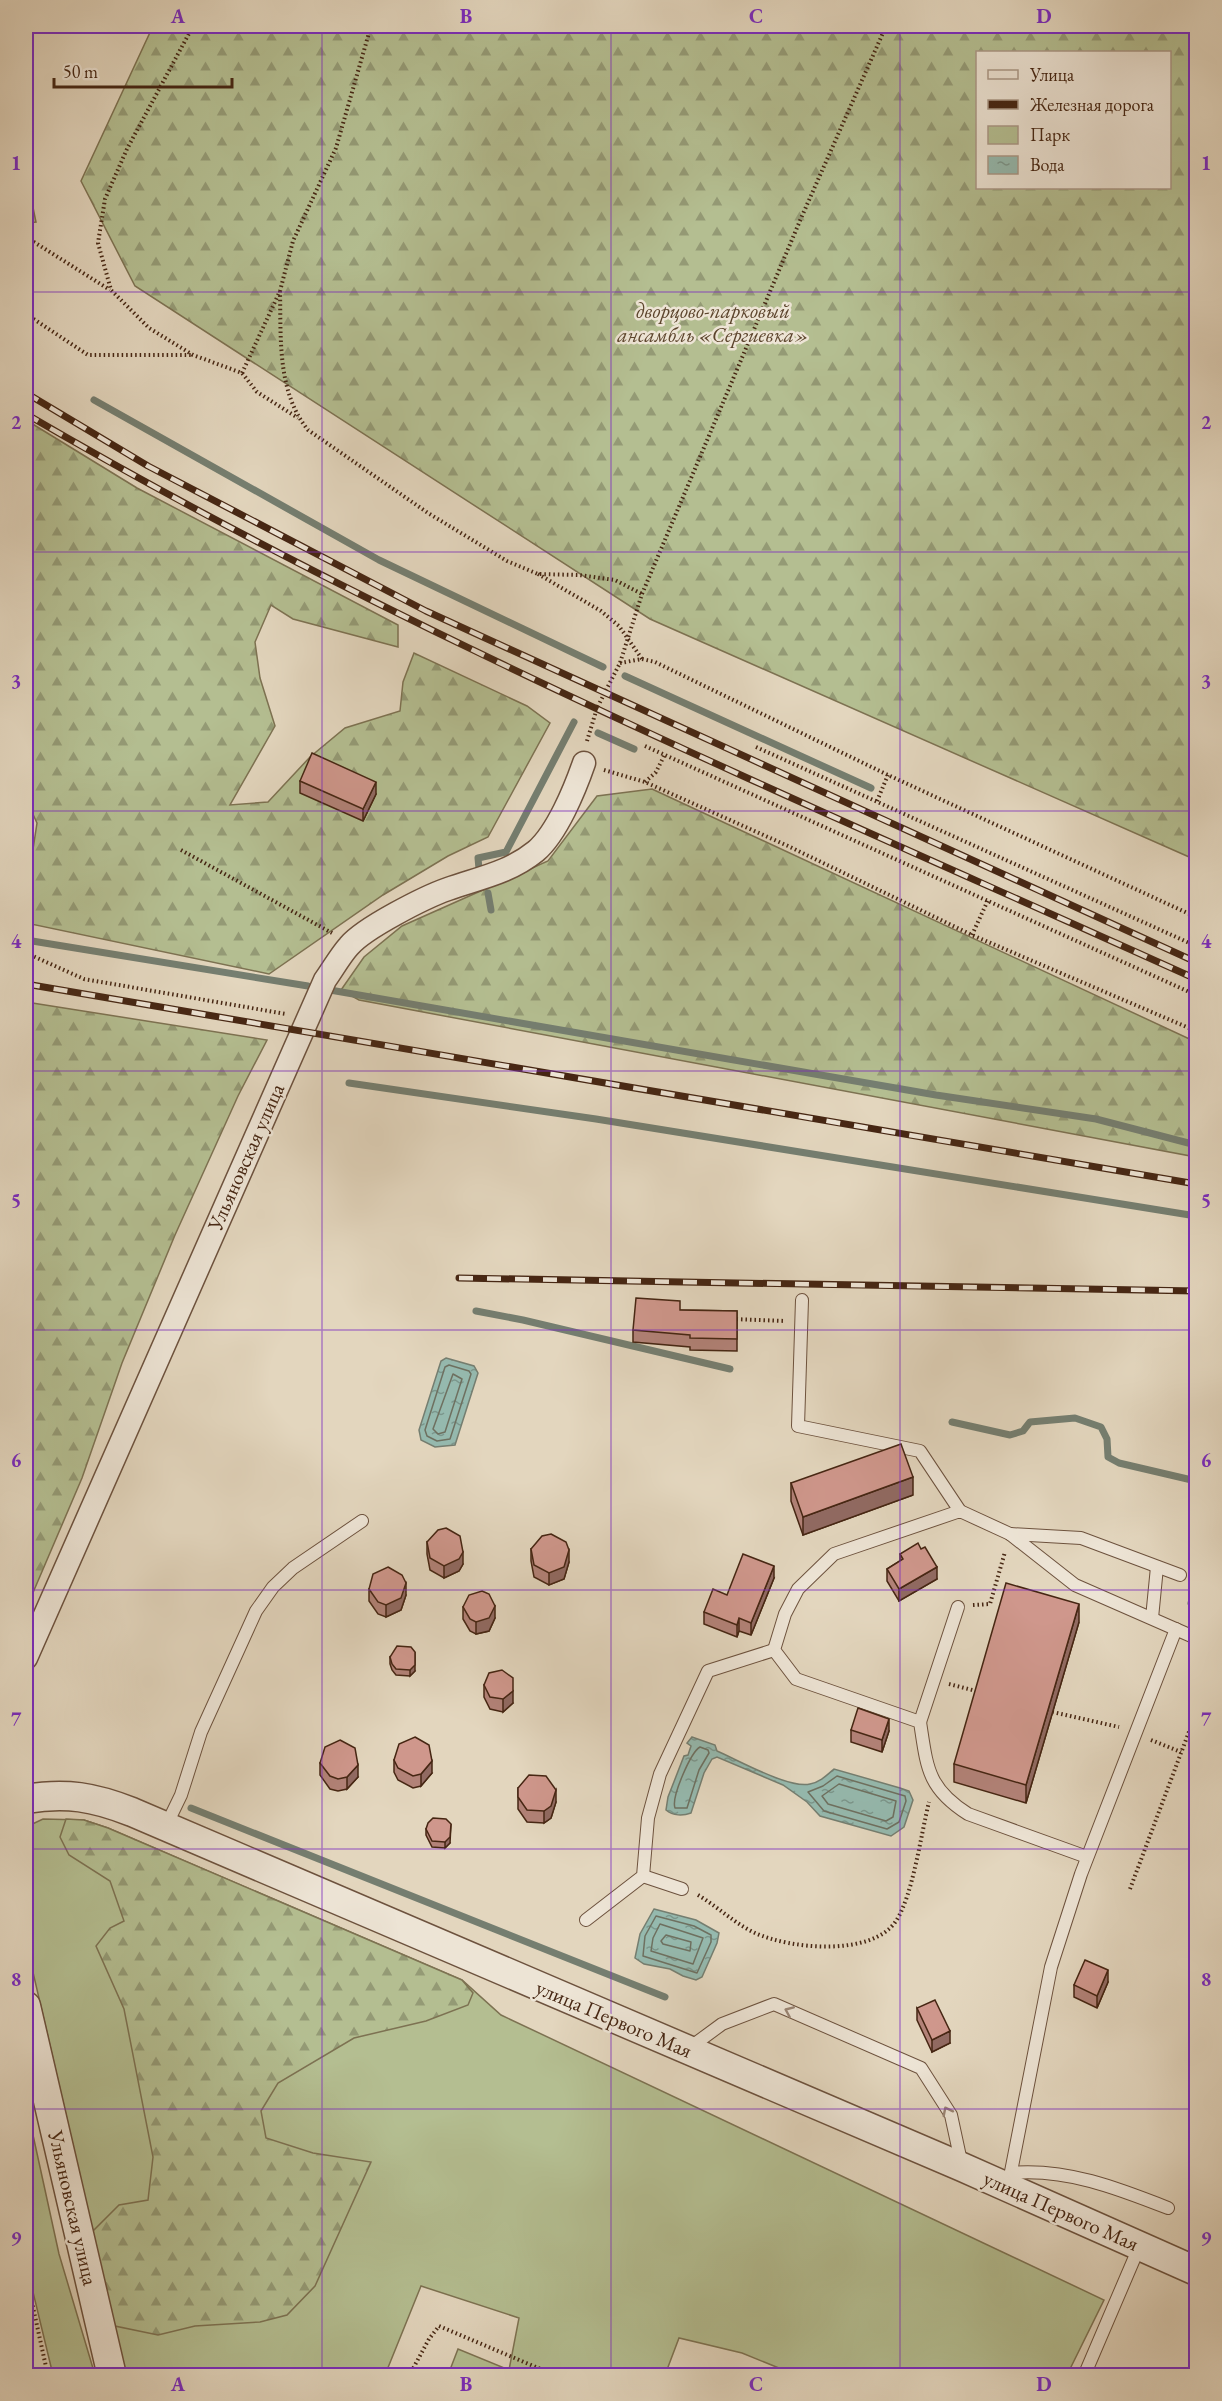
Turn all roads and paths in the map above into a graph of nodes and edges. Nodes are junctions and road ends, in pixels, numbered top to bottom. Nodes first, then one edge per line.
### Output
1 (193, 26) edge
2 (371, 26) edge
3 (886, 26) edge
4 (26, 237) edge
5 (111, 290) junction
6 (280, 291) junction
7 (26, 314) edge
8 (193, 355) junction
9 (242, 373) junction
10 (299, 418) junction
11 (538, 574) junction
12 (642, 594) junction
13 (628, 640) junction
14 (642, 660) junction
15 (620, 663) junction
16 (645, 746) dead end
17 (756, 747) dead end
18 (665, 754) junction
19 (584, 764) junction
20 (888, 775) junction
21 (645, 782) junction
22 (877, 801) junction
23 (181, 850) dead end
24 (988, 900) junction
25 (1197, 917) edge
26 (972, 935) junction
27 (350, 944) junction
28 (1197, 946) edge
29 (26, 953) edge
30 (1197, 995) edge
31 (308, 1017) junction
32 (1197, 1031) edge
33 (802, 1300) dead end
34 (723, 1319) edge
35 (801, 1322) junction
36 (960, 1511) junction
37 (362, 1521) dead end
38 (1010, 1534) junction
39 (1157, 1567) junction
40 (1001, 1568) dead end
41 (1180, 1575) dead end
42 (957, 1607) joint
43 (1152, 1618) junction
44 (1176, 1629) junction
45 (1197, 1638) edge
46 (774, 1650) junction
47 (26, 1658) edge
48 (934, 1679) junction
49 (982, 1693) edge
50 (1045, 1710) edge
51 (1197, 1713) edge
52 (920, 1722) junction
53 (1134, 1733) junction
54 (1182, 1752) junction
55 (936, 1788) junction
56 (26, 1798) edge
57 (166, 1826) junction
58 (1087, 1857) junction
59 (643, 1876) junction
60 (682, 1889) joint
61 (1130, 1889) dead end
62 (586, 1920) dead end
63 (26, 2006) edge
64 (687, 2050) junction
65 (962, 2167) junction
66 (1009, 2180) junction
67 (1168, 2208) dead end
68 (1140, 2245) junction
69 (1197, 2271) edge
70 (26, 2275) edge
71 (48, 2376) edge
72 (112, 2376) edge
73 (409, 2376) edge
74 (581, 2376) edge
75 (1084, 2376) edge

1 - 5 path
2 - 6 path
3 - 12 path
4 - 5 path
5 - 8 path
6 - 9 path
6 - 10 path
7 - 8 path
8 - 9 path
9 - 10 path
10 - 11 path
11 - 12 path
11 - 13 path
12 - 13 path
13 - 14 path
13 - 15 path
14 - 15 path
14 - 20 path
15 - 19 path
16 - 18 path
17 - 22 path
18 - 21 path
18 - 24 path
19 - 21 path
19 - 27 street, Ульяновская улица
20 - 22 path
20 - 25 path
21 - 26 path
22 - 28 path
23 - 27 path
24 - 26 path
24 - 30 path
26 - 32 path
27 - 31 street, Ульяновская улица
29 - 31 path
31 - 47 street, Ульяновская улица
33 - 35 lane
34 - 35 path
35 - 36 lane
36 - 38 lane
36 - 46 lane
37 - 57 lane
38 - 39 lane
38 - 43 lane
39 - 41 lane
39 - 43 lane
40 - 42 path
42 - 48 lane
43 - 44 lane
44 - 45 lane
44 - 53 lane
46 - 52 lane
46 - 59 lane
48 - 49 path
48 - 52 lane
50 - 53 path
51 - 54 path
52 - 55 lane
53 - 54 path
53 - 58 lane
54 - 61 path
55 - 58 lane
55 - 60 path
56 - 57 street, улица Первого Мая
57 - 64 street, улица Первого Мая
58 - 66 lane
59 - 60 lane
59 - 62 lane
63 - 72 street, Ульяновская улица
64 - 65 street, улица Первого Мая
65 -> 64 lane
65 - 66 street, улица Первого Мая
66 - 67 lane
66 - 68 street, улица Первого Мая
68 - 69 street, улица Первого Мая
68 - 75 lane
70 - 71 path
73 - 74 path

